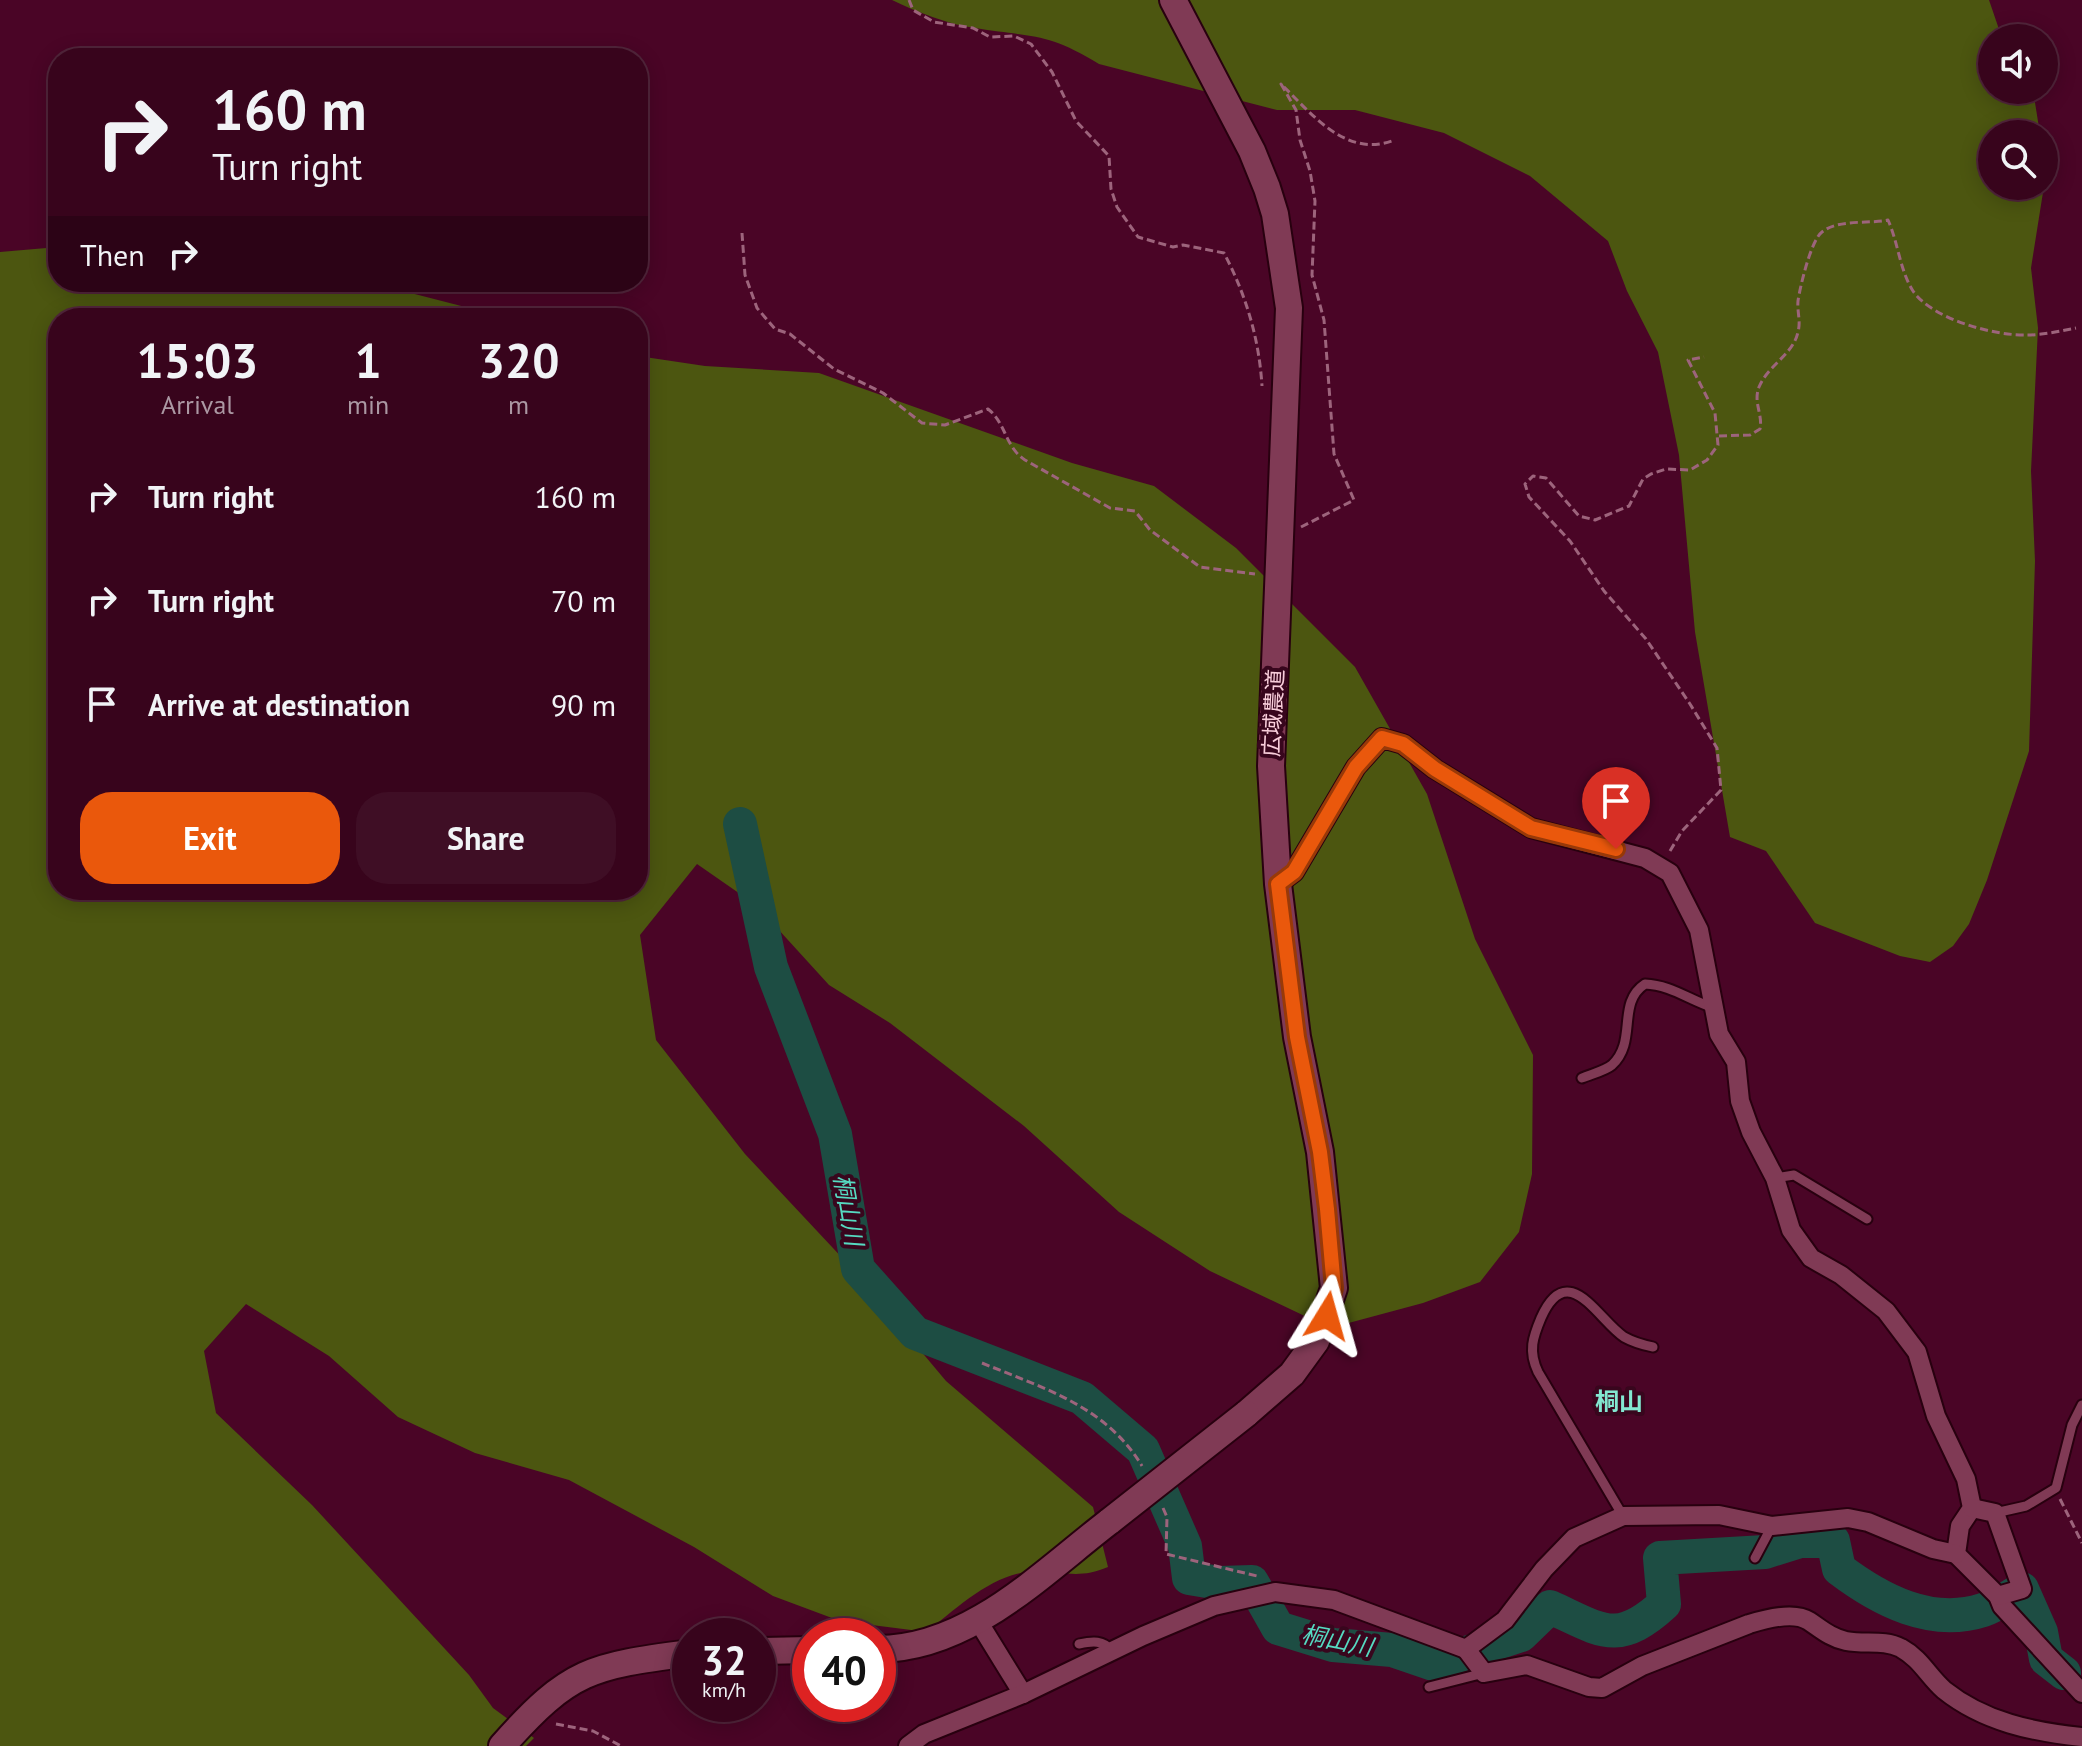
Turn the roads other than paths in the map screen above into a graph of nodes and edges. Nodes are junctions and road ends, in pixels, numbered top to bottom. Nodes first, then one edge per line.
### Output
1 (1173, 0) edge
2 (1278, 884) junction
3 (1714, 1008) junction
4 (1582, 1078) dead end
5 (1775, 1178) junction
6 (1867, 1219) dead end
7 (1653, 1347) dead end
8 (2082, 1405) edge
9 (1972, 1508) junction
10 (1995, 1513) junction
11 (1623, 1516) junction
12 (1772, 1526) junction
13 (1956, 1554) junction
14 (1755, 1558) dead end
15 (1998, 1596) junction
16 (978, 1621) junction
17 (1079, 1644) dead end
18 (896, 1647) edge
19 (1466, 1649) junction
20 (1112, 1651) junction
21 (672, 1655) edge
22 (1484, 1673) junction
23 (1429, 1687) dead end
24 (2082, 1693) edge
25 (1023, 1694) junction
26 (2082, 1737) edge
27 (505, 1743) edge
28 (908, 1746) edge

1 - 2 street, 広域農道
2 - 3 street
2 - 16 street, 広域農道, bridge
3 - 4 lane
3 - 5 street
5 - 6 lane
5 - 9 street
7 - 11 lane
8 - 10 lane
9 - 10 street
9 - 13 street
10 - 15 street
11 - 12 street
11 - 19 street
12 - 13 street
12 - 14 lane
13 - 15 street
15 - 24 street
16 - 18 street, 広域農道
16 - 25 street
17 - 20 lane
19 - 20 street
19 - 22 street
20 - 25 street
21 - 27 street
22 - 23 lane
22 - 26 street
25 - 28 street

